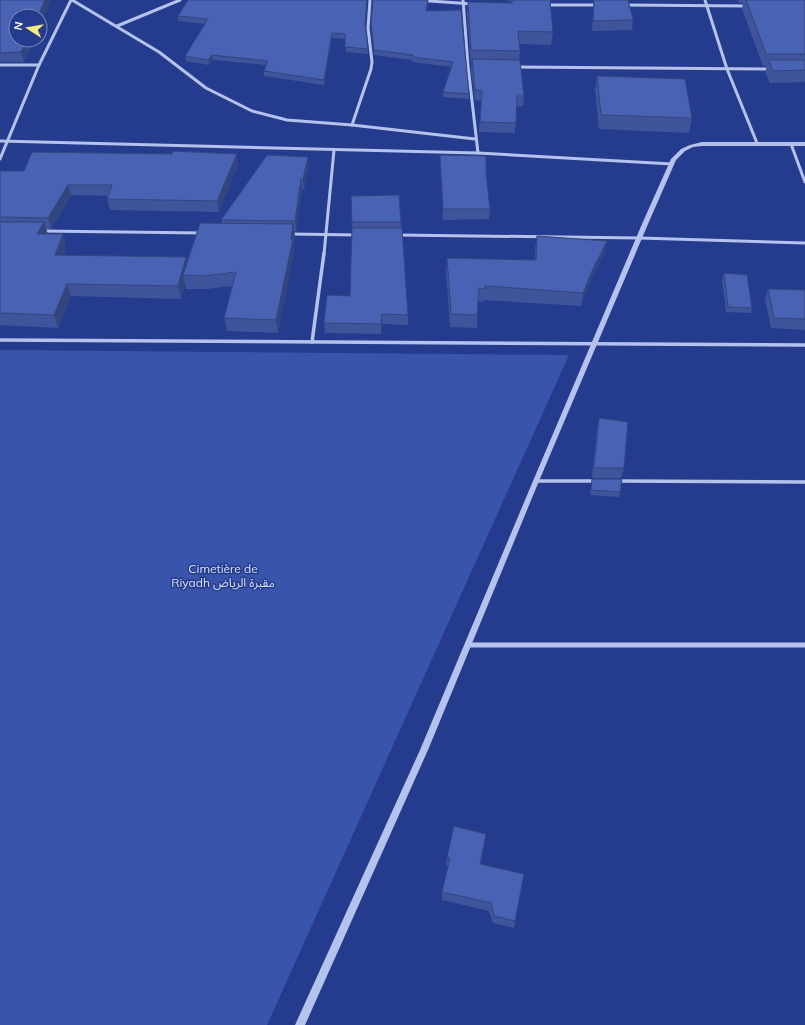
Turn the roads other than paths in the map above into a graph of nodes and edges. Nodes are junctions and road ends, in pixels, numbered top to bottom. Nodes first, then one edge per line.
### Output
1 (71, 0) edge
2 (180, 0) edge
3 (370, 0) edge
4 (415, 0) edge
5 (705, 0) edge
6 (463, 2) edge
7 (479, 4) edge
8 (542, 4) edge
9 (605, 5) edge
10 (621, 5) edge
11 (707, 6) junction
12 (752, 6) edge
13 (117, 26) junction
14 (0, 65) edge
15 (39, 66) junction
16 (468, 66) junction
17 (476, 66) edge
18 (515, 67) edge
19 (727, 69) junction
20 (774, 69) edge
21 (352, 125) junction
22 (475, 139) junction
23 (0, 141) edge
24 (7, 142) junction
25 (757, 143) junction
26 (791, 144) junction
27 (805, 144) edge
28 (334, 150) junction
29 (478, 153) junction
30 (0, 159) edge
31 (672, 164) junction
32 (805, 182) edge
33 (40, 231) edge
34 (207, 233) edge
35 (287, 234) edge
36 (327, 234) junction
37 (366, 235) edge
38 (397, 235) edge
39 (639, 238) junction
40 (805, 243) edge
41 (0, 340) edge
42 (312, 342) junction
43 (594, 345) junction
44 (805, 345) edge
45 (536, 481) junction
46 (599, 481) edge
47 (607, 481) edge
48 (805, 482) edge
49 (468, 645) junction
50 (805, 645) edge
51 (300, 1025) edge

1 - 13 street
1 - 15 street
2 - 13 street
3 - 21 street
4 - 6 street
5 - 11 street
6 - 7 street
6 - 16 street
8 - 9 street
10 - 11 street
11 - 12 street
11 - 19 street
13 - 21 street
14 - 15 street
15 - 24 street
16 - 17 street
16 - 22 street
18 - 19 street
19 - 20 street
19 - 25 street
21 - 22 street
22 - 29 street
23 - 24 street
24 - 28 street
24 - 30 street
25 - 26 street
25 - 31 street
26 - 27 street
26 - 32 street
28 - 29 street
28 - 36 street
29 - 31 street
31 - 39 street
33 - 34 street
35 - 36 street
36 - 37 street
36 - 42 street
38 - 39 street
39 - 40 street
39 - 43 street
41 - 42 street
42 - 43 street
43 - 44 street
43 - 45 street
45 - 46 street
45 - 49 street
47 - 48 street
49 - 50 street
49 - 51 street

